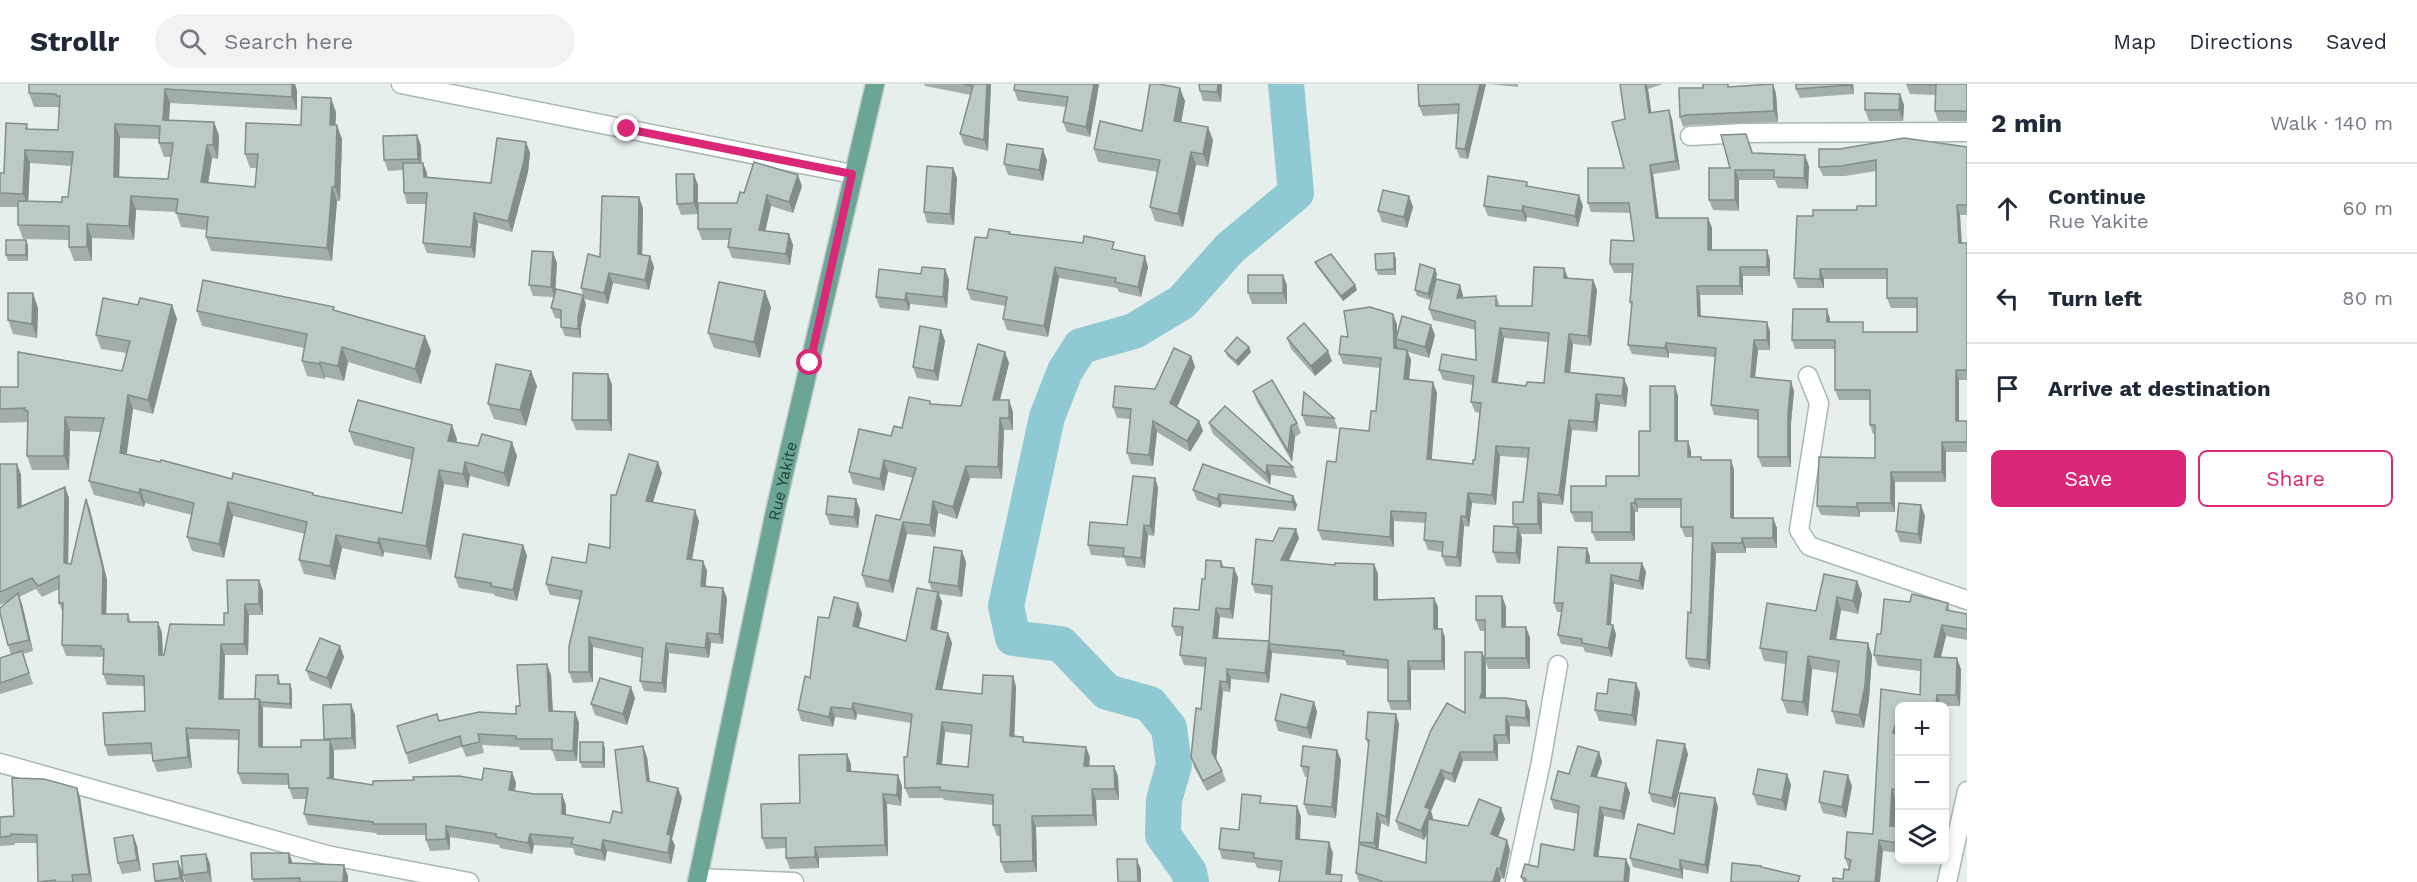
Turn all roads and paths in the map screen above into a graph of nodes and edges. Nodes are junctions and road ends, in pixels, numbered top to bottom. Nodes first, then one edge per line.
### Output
1 (401, 84) edge
2 (875, 84) edge
3 (1967, 132) edge
4 (1690, 135) dead end
5 (852, 174) junction
6 (1808, 376) dead end
7 (1967, 600) edge
8 (1558, 665) dead end
9 (0, 763) edge
10 (1967, 791) edge
11 (697, 880) edge
12 (470, 882) edge
13 (794, 882) edge
14 (1515, 882) edge
15 (1947, 882) edge

1 - 5 street
2 - 5 main road, Rue Yakite
3 - 4 street
5 - 11 main road, Rue Yakite
6 - 7 street
8 - 14 street
9 - 12 street
10 - 15 street
11 - 13 street

